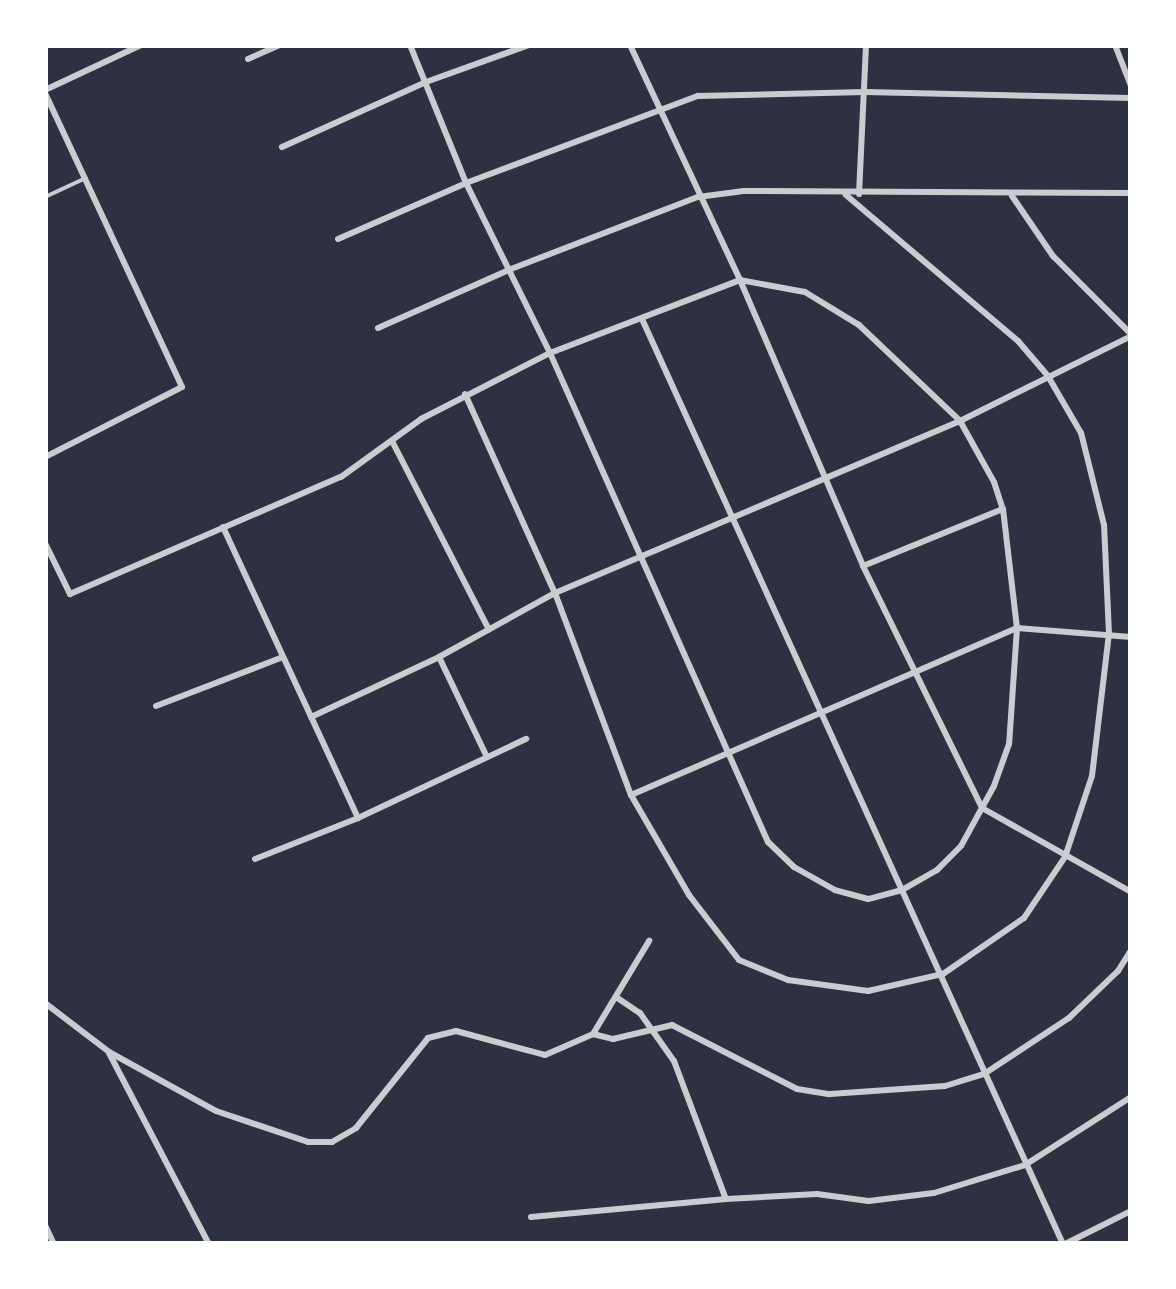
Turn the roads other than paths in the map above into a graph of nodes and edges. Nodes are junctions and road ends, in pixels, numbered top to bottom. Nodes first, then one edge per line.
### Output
1 (141, 45) edge
2 (280, 45) edge
3 (410, 45) edge
4 (529, 45) edge
5 (630, 45) edge
6 (866, 45) edge
7 (1116, 45) edge
8 (248, 60) dead end
9 (426, 82) junction
10 (1131, 86) edge
11 (45, 91) edge
12 (865, 92) junction
13 (1131, 98) edge
14 (660, 107) junction
15 (282, 147) dead end
16 (86, 178) junction
17 (466, 183) junction
18 (846, 194) junction
19 (860, 194) junction
20 (1131, 194) edge
21 (1011, 195) junction
22 (45, 197) edge
23 (698, 197) junction
24 (338, 239) dead end
25 (511, 269) junction
26 (740, 280) junction
27 (642, 319) junction
28 (378, 328) dead end
29 (1131, 335) edge
30 (550, 352) junction
31 (1048, 376) junction
32 (465, 394) junction
33 (960, 420) junction
34 (392, 441) junction
35 (45, 457) edge
36 (824, 478) junction
37 (1003, 510) junction
38 (734, 516) junction
39 (223, 527) junction
40 (45, 543) edge
41 (637, 556) junction
42 (863, 566) junction
43 (555, 593) junction
44 (1017, 628) junction
45 (489, 630) junction
46 (1108, 634) junction
47 (1131, 636) edge
48 (284, 657) junction
49 (439, 657) junction
50 (914, 672) junction
51 (156, 706) dead end
52 (820, 713) junction
53 (311, 717) junction
54 (526, 739) dead end
55 (729, 753) junction
56 (486, 756) junction
57 (631, 796) junction
58 (982, 808) junction
59 (358, 818) junction
60 (1066, 857) junction
61 (255, 860) dead end
62 (902, 890) junction
63 (1131, 892) edge
64 (650, 941) dead end
65 (1131, 950) edge
66 (943, 974) junction
67 (616, 997) junction
68 (45, 1003) edge
69 (652, 1029) junction
70 (594, 1034) junction
71 (109, 1052) junction
72 (984, 1074) junction
73 (1131, 1097) edge
74 (1025, 1165) junction
75 (726, 1199) junction
76 (1131, 1211) edge
77 (531, 1217) dead end
78 (45, 1225) edge
79 (54, 1244) edge
80 (209, 1244) edge
81 (1064, 1244) edge

1 - 11 street
2 - 8 street
3 - 9 street
4 - 9 street
5 - 14 street
6 - 12 street
7 - 10 street
9 - 15 street
9 - 17 street
11 - 16 street
12 - 13 street
12 - 14 street
12 - 19 street
14 - 17 street
14 - 23 street
16 - 22 lane
16 - 35 street
17 - 24 street
17 - 25 street
18 - 19 street
18 - 23 street
18 - 31 street
19 - 21 street
20 - 21 street
21 - 29 street
23 - 25 street
23 - 26 street
25 - 28 street
25 - 30 street
26 - 27 street
26 - 33 street
26 - 36 street
27 - 30 street
27 - 38 street
29 - 31 street
30 - 32 street
30 - 41 street
31 - 33 street
31 - 46 street
32 - 34 street
32 - 43 street
33 - 36 street
33 - 37 street
34 - 39 street
34 - 45 street
36 - 38 street
36 - 42 street
37 - 42 street
37 - 44 street
38 - 41 street
38 - 52 street
39 - 40 street
39 - 48 street
41 - 43 street
41 - 55 street
42 - 50 street
43 - 45 street
43 - 57 street
44 - 46 street
44 - 50 street
44 - 58 street
45 - 49 street
46 - 47 street
46 - 60 street
48 - 51 street
48 - 53 street
49 - 53 street
49 - 56 street
50 - 52 street
50 - 58 street
52 - 55 street
52 - 62 street
53 - 59 street
54 - 56 street
55 - 57 street
55 - 62 street
56 - 59 street
57 - 66 street
58 - 60 street
58 - 62 street
59 - 61 street
60 - 63 street
60 - 66 street
62 - 66 street
64 - 67 street
65 - 72 street
66 - 72 street
67 - 69 street
67 - 70 street
68 - 71 street
69 - 70 street
69 - 72 street
69 - 75 street
70 - 71 street
71 - 80 street
72 - 74 street
73 - 74 street
74 - 75 street
74 - 81 street
75 - 77 street
76 - 81 street
78 - 79 street

